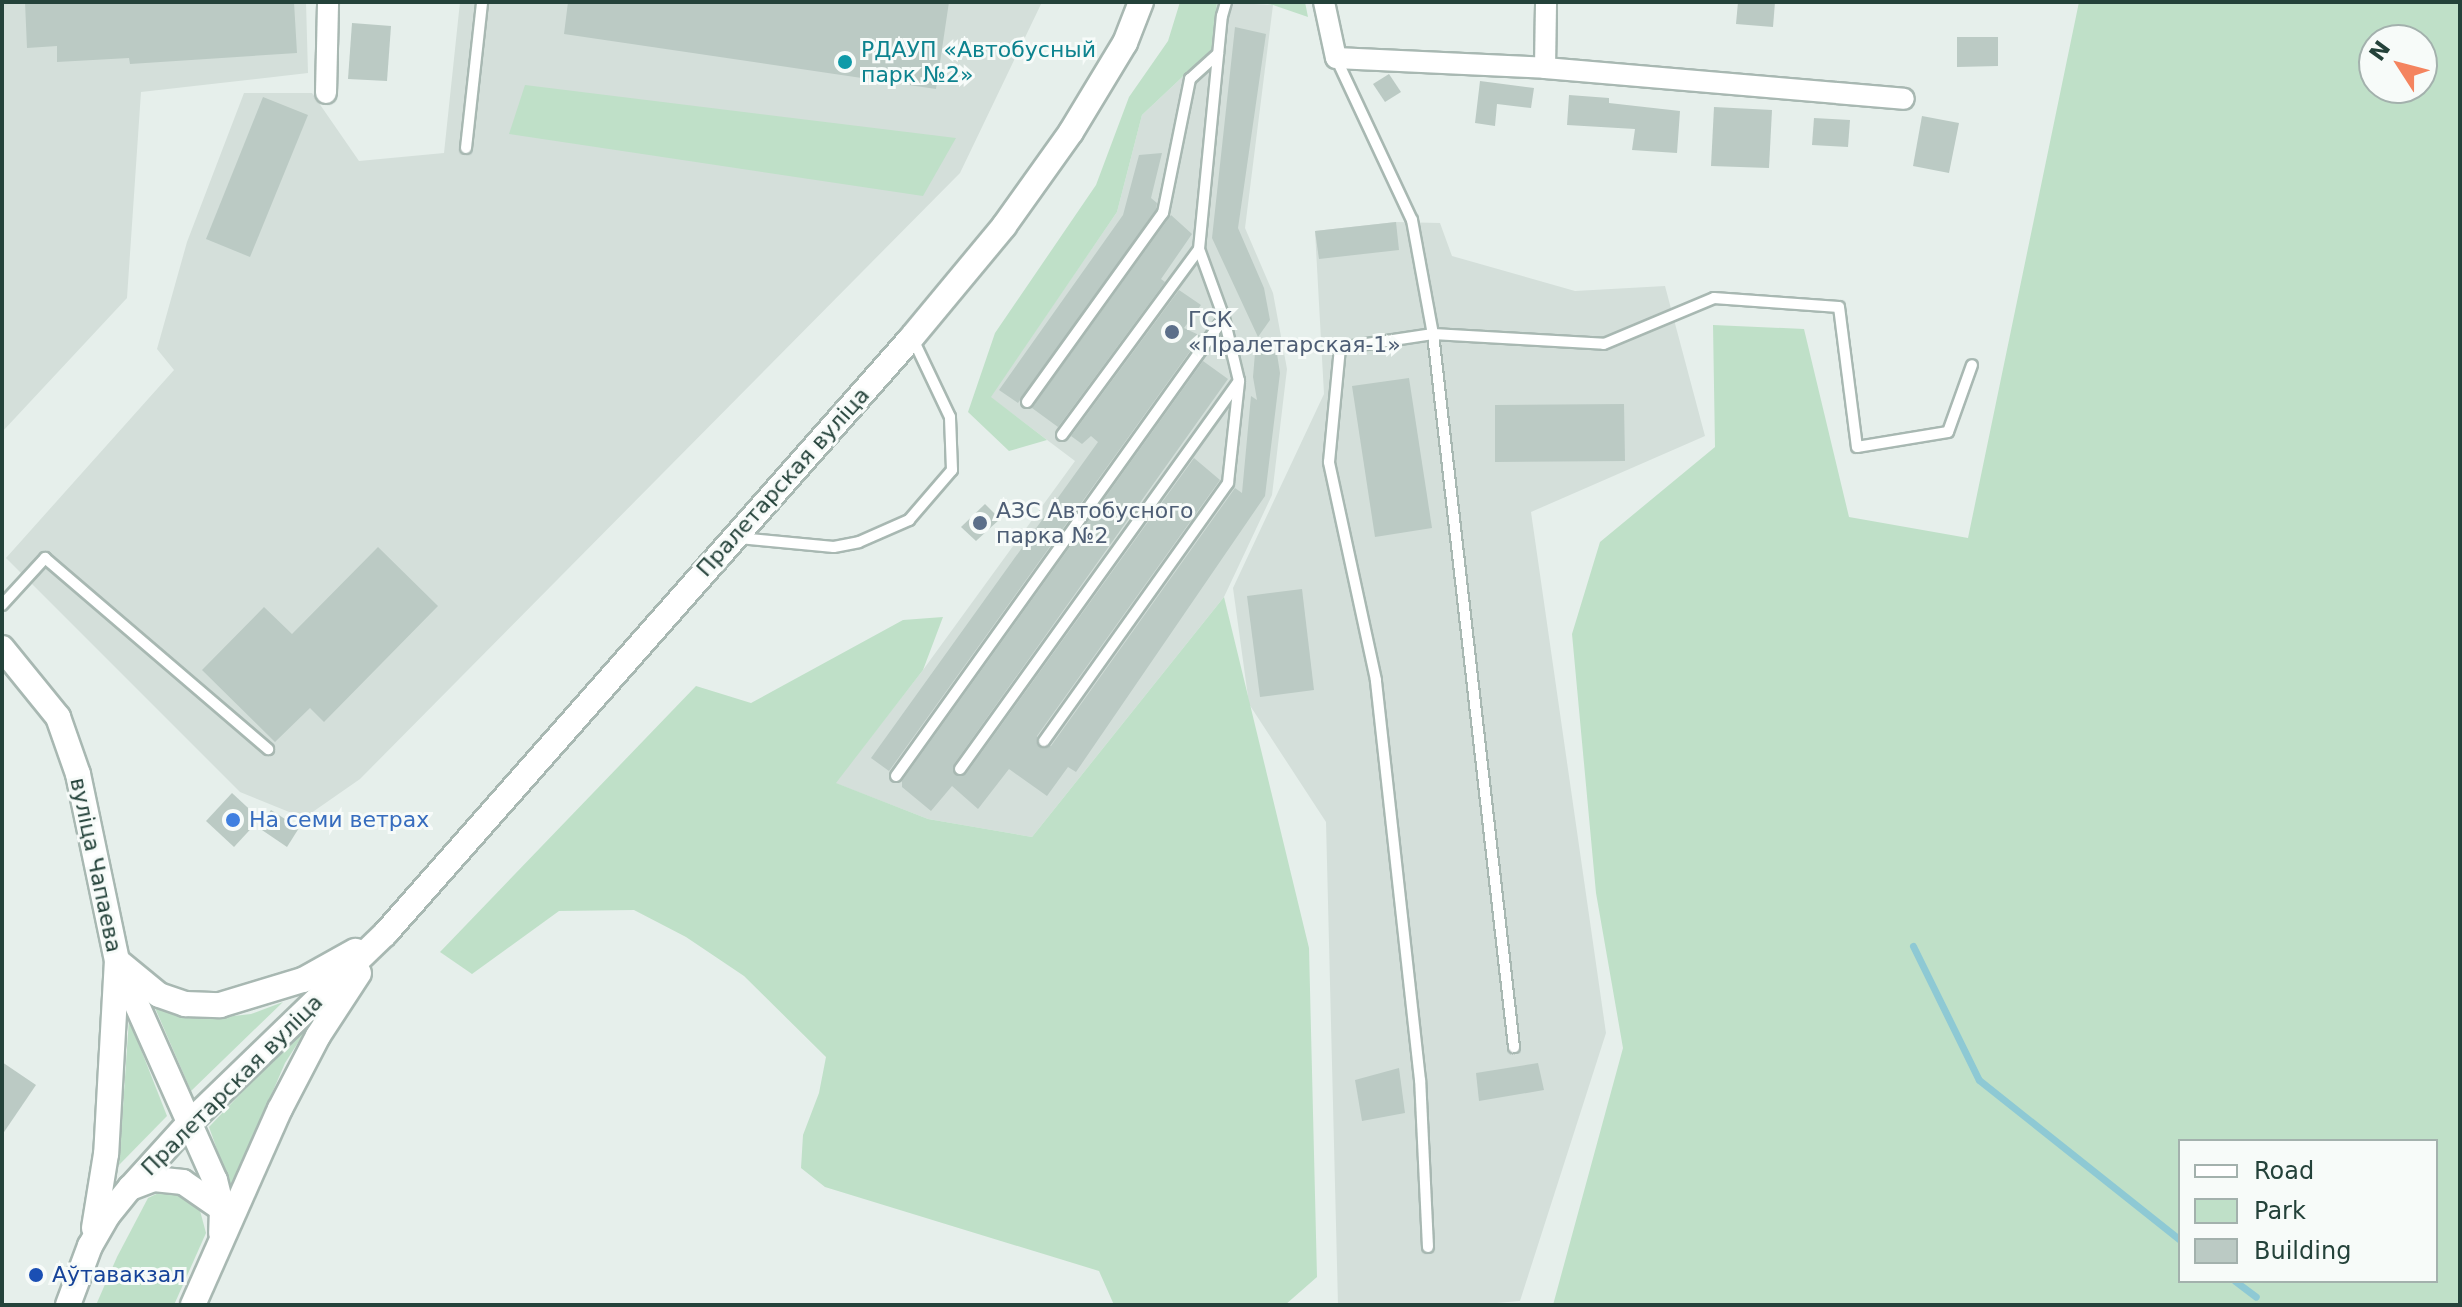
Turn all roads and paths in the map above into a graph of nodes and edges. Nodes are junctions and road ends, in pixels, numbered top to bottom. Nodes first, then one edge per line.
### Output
1 (328, 2) edge
2 (482, 2) edge
3 (1141, 2) edge
4 (1226, 2) edge
5 (1324, 2) edge
6 (1546, 2) edge
7 (1218, 54) junction
8 (1336, 58) junction
9 (1545, 68) junction
10 (326, 93) dead end
11 (1904, 99) dead end
12 (466, 148) dead end
13 (1199, 249) junction
14 (1224, 318) junction
15 (1433, 334) junction
16 (912, 337) junction
17 (1972, 365) dead end
18 (1239, 381) junction
19 (1027, 402) dead end
20 (1062, 435) dead end
21 (733, 537) junction
22 (2, 605) edge
23 (2, 648) edge
24 (1044, 741) dead end
25 (268, 749) dead end
26 (960, 769) dead end
27 (896, 776) dead end
28 (385, 934) junction
29 (117, 960) junction
30 (1514, 1047) dead end
31 (188, 1124) junction
32 (130, 1188) junction
33 (222, 1209) junction
34 (220, 1244) junction
35 (90, 1246) junction
36 (1428, 1247) dead end
37 (68, 1305) edge
38 (193, 1305) edge

1 - 10 street
2 - 12 lane
3 - 16 main road, Пралетарская вуліца
4 - 7 lane
5 - 8 street
6 - 9 street
7 - 13 lane
7 - 19 lane
8 - 9 street
8 - 15 lane
9 - 11 street
13 - 14 lane
13 - 20 lane
14 - 18 lane
14 - 27 lane
15 - 17 lane
15 - 30 lane
15 - 36 lane
16 - 21 main road, Пралетарская вуліца
16 - 21 lane
18 - 24 lane
18 - 26 lane
21 - 28 main road, Пралетарская вуліца
22 - 25 lane
23 - 29 main road, вуліца Чапаева
28 - 29 main road
28 - 31 main road, Пралетарская вуліца
28 - 34 main road, Пралетарская вуліца
29 - 31 main road
29 - 35 main road, вуліца Чапаева
31 - 32 main road, Пралетарская вуліца
31 - 33 main road
32 - 33 main road
32 - 35 main road, Пралетарская вуліца
33 - 34 main road
34 - 38 main road, Пралетарская вуліца
35 - 37 main road

